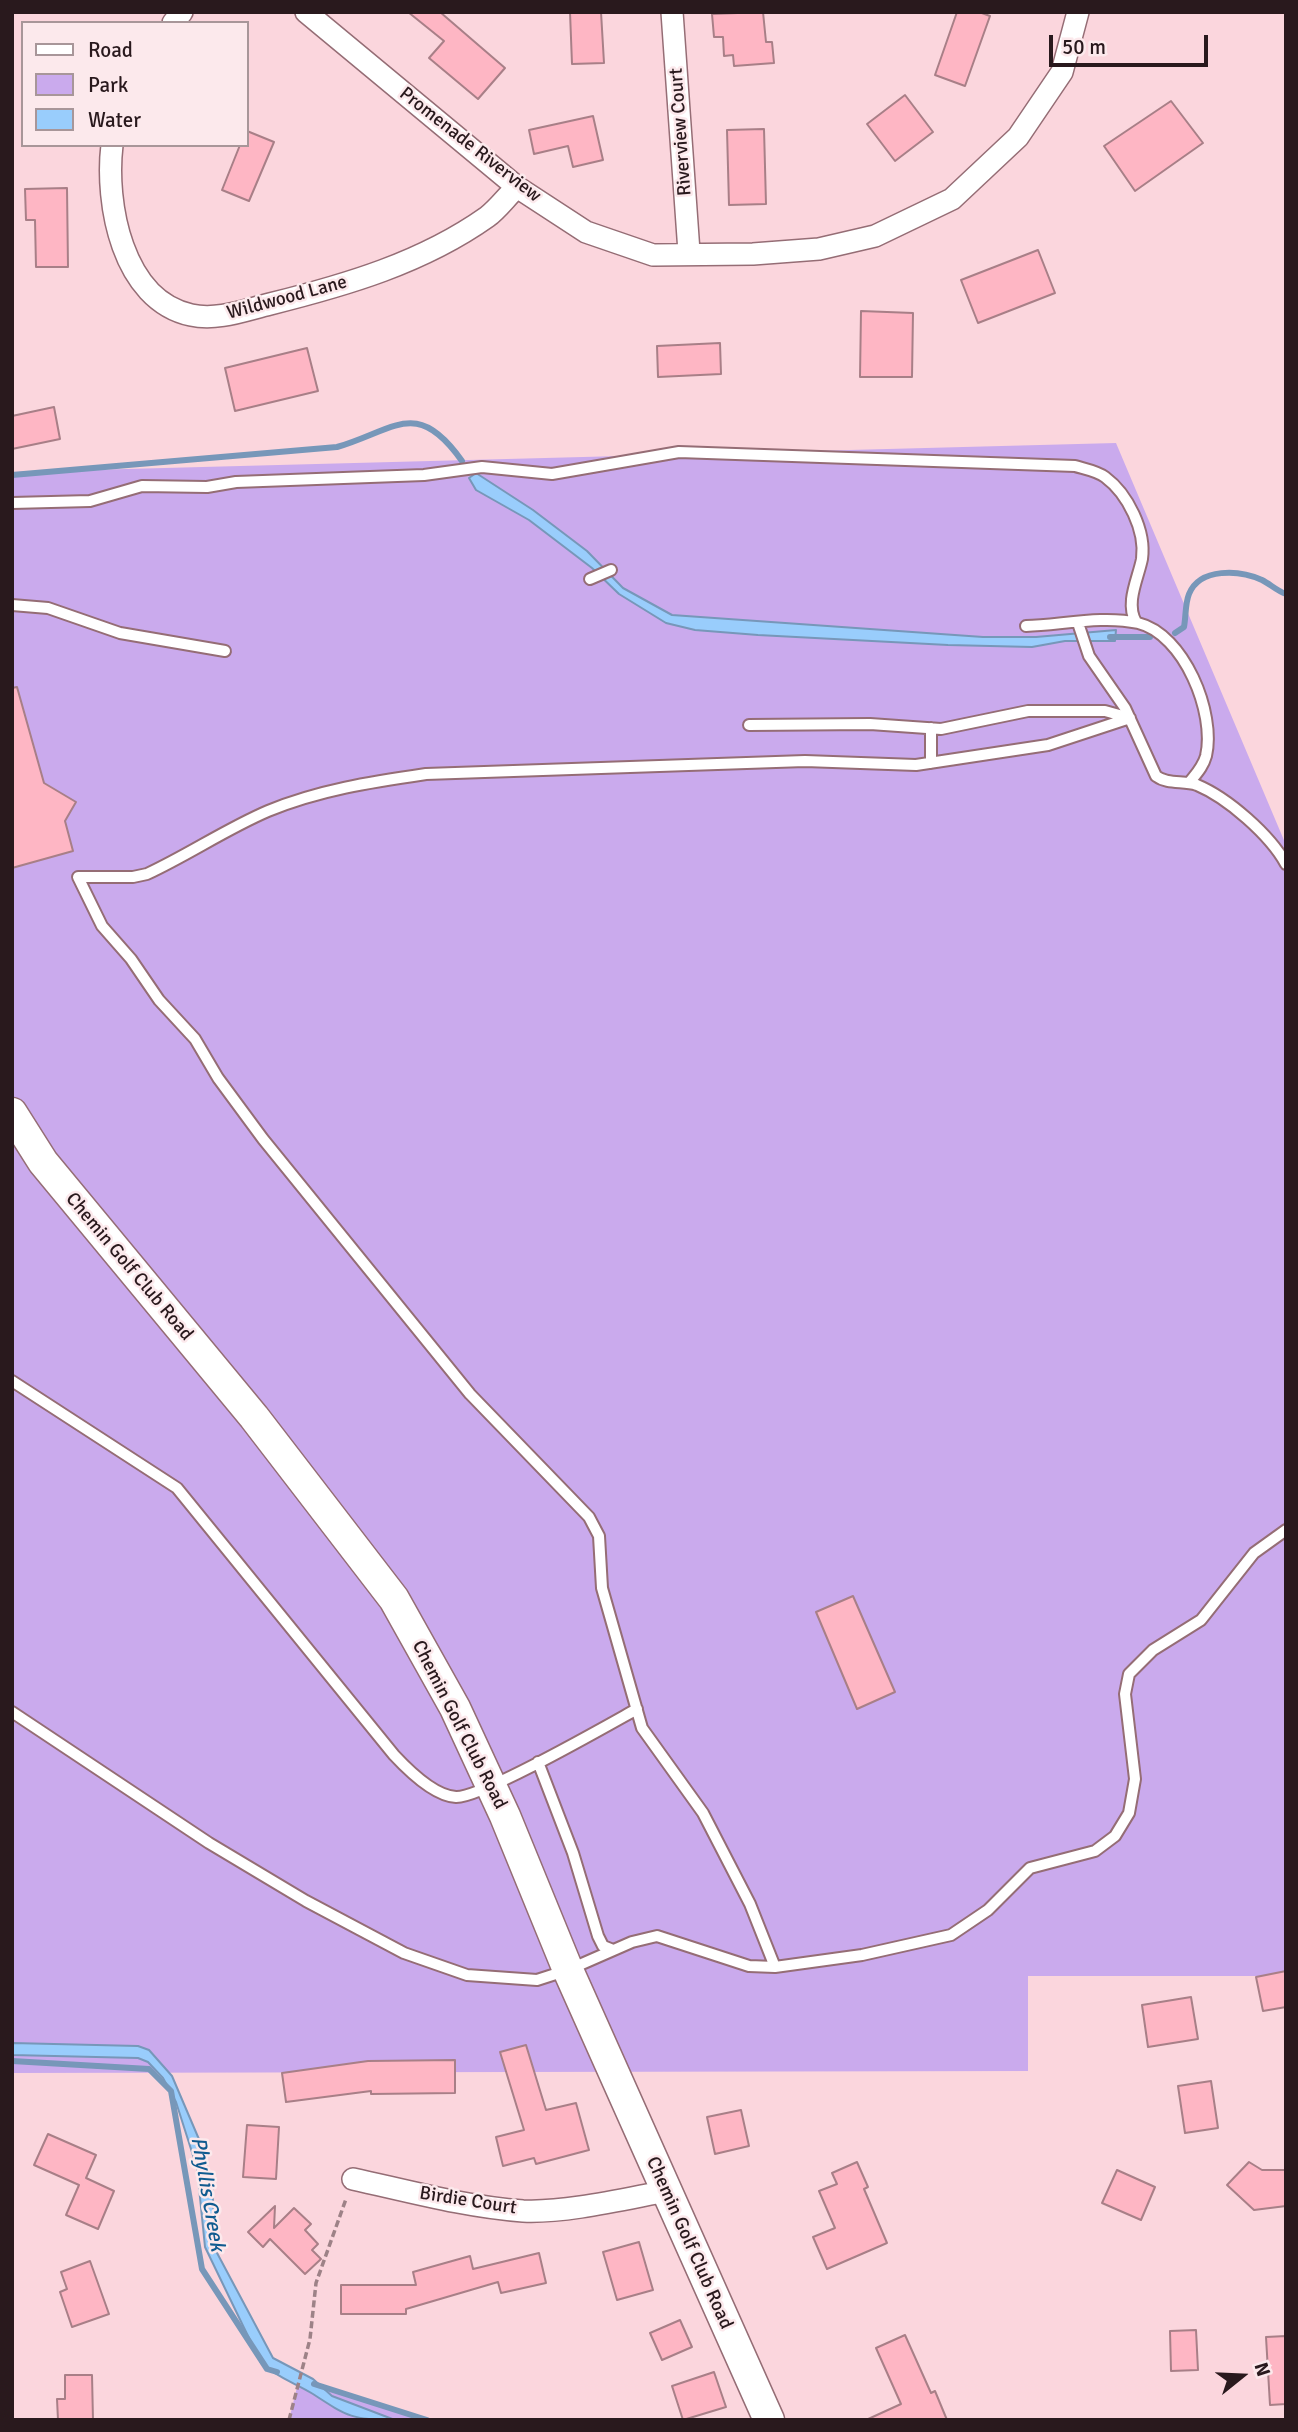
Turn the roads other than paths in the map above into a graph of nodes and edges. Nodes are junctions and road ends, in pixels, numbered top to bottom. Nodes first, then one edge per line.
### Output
1 (306, 12) edge
2 (673, 12) edge
3 (1078, 12) edge
4 (112, 147) edge
5 (517, 187) junction
6 (689, 253) junction
7 (12, 503) edge
8 (611, 570) dead end
9 (590, 579) dead end
10 (12, 605) edge
11 (1136, 622) junction
12 (1079, 625) junction
13 (1026, 626) dead end
14 (225, 651) dead end
15 (1130, 718) junction
16 (749, 725) dead end
17 (931, 729) junction
18 (931, 763) junction
19 (1189, 783) junction
20 (1286, 864) edge
21 (12, 1113) edge
22 (12, 1381) edge
23 (1286, 1530) edge
24 (637, 1710) junction
25 (12, 1712) edge
26 (537, 1762) junction
27 (490, 1784) junction
28 (613, 1950) junction
29 (775, 1967) junction
30 (568, 1970) junction
31 (353, 2179) road end
32 (667, 2191) junction
33 (769, 2420) edge

1 - 5 street, Promenade Riverview
2 - 6 street, Riverview Court
3 - 6 street, Promenade Riverview
4 - 5 street, Wildwood Lane
5 - 6 street, Promenade Riverview
7 - 11 lane
8 - 9 lane
10 - 14 lane
11 - 12 lane
11 - 19 lane
12 - 13 lane
12 - 15 lane
15 - 17 lane
15 - 18 lane
15 - 19 lane
16 - 17 lane
17 - 18 lane
18 - 24 lane
19 - 20 lane
21 - 27 street, Chemin Golf Club Road
22 - 27 lane
23 - 29 lane
24 - 26 lane
24 - 29 lane
25 - 30 lane
26 - 27 lane
26 - 28 lane
27 - 30 street, Chemin Golf Club Road
28 - 29 lane
28 - 30 lane
30 - 32 street, Chemin Golf Club Road
31 - 32 street, Birdie Court
32 - 33 street, Chemin Golf Club Road

